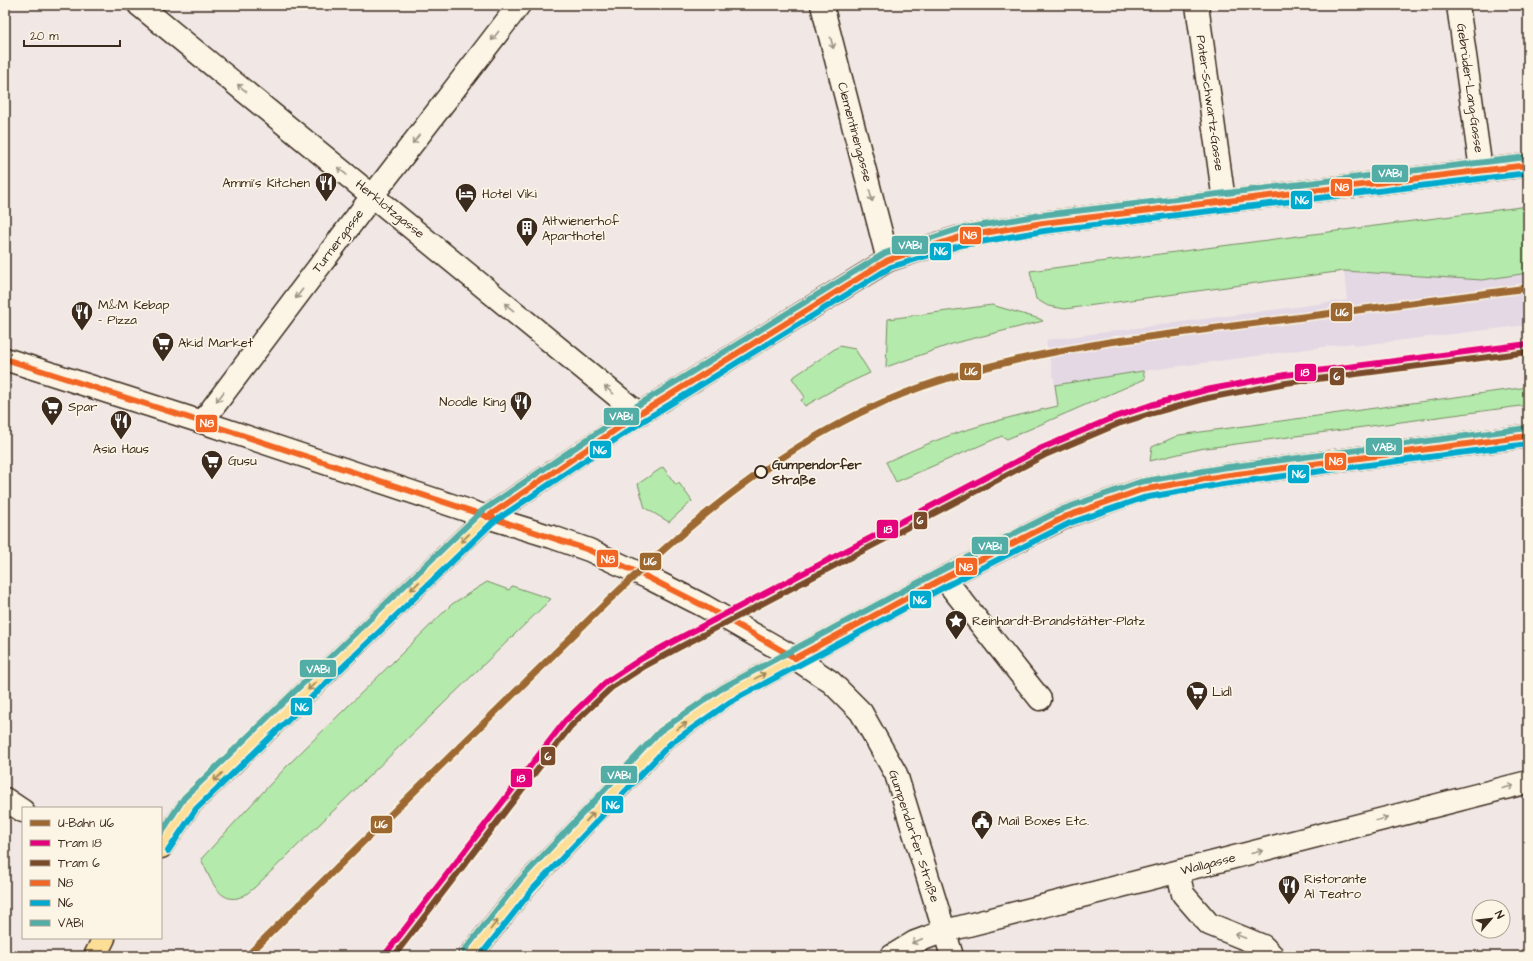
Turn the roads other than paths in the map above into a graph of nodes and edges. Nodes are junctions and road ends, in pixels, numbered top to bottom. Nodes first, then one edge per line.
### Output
1 (139, 5) edge
2 (519, 5) edge
3 (822, 5) edge
4 (1197, 5) edge
5 (1458, 5) edge
6 (1528, 165) edge
7 (1481, 170) junction
8 (373, 195) junction
9 (1224, 201) junction
10 (888, 260) junction
11 (5, 359) edge
12 (639, 414) junction
13 (202, 422) junction
14 (1528, 436) edge
15 (487, 517) junction
16 (944, 578) junction
17 (795, 658) junction
18 (1040, 699) dead end
19 (1528, 782) edge
20 (5, 799) edge
21 (22, 810) edge
22 (162, 846) edge
23 (1178, 872) junction
24 (945, 931) junction
25 (104, 939) edge
26 (95, 956) edge
27 (470, 956) edge
28 (892, 956) edge
29 (952, 956) edge
30 (1273, 956) edge

8 -> 1 street, Herklotzgasse
2 -> 8 street, Turnergasse
3 -> 10 street, Clementinengasse
4 - 9 street, Pater-Schwartz-Gasse
5 - 7 street, Gebrüder-Lang-Gasse
6 - 7 main road
7 - 9 main road
12 -> 8 street, Herklotzgasse
8 -> 13 street, Turnergasse
9 - 10 main road
10 - 12 main road
11 - 13 street, Gumpendorfer Straße
12 - 15 main road
13 - 15 street, Gumpendorfer Straße
14 - 16 main road
15 - 17 street, Gumpendorfer Straße
15 -> 22 main road
16 - 17 main road
16 - 18 street
17 - 24 street, Gumpendorfer Straße
27 -> 17 main road
23 -> 19 street, Wallgasse
20 - 21 street
23 - 24 street, Wallgasse
30 -> 23 street
24 -> 28 street, Wallgasse
24 - 29 street, Gumpendorfer Straße
25 - 26 main road

